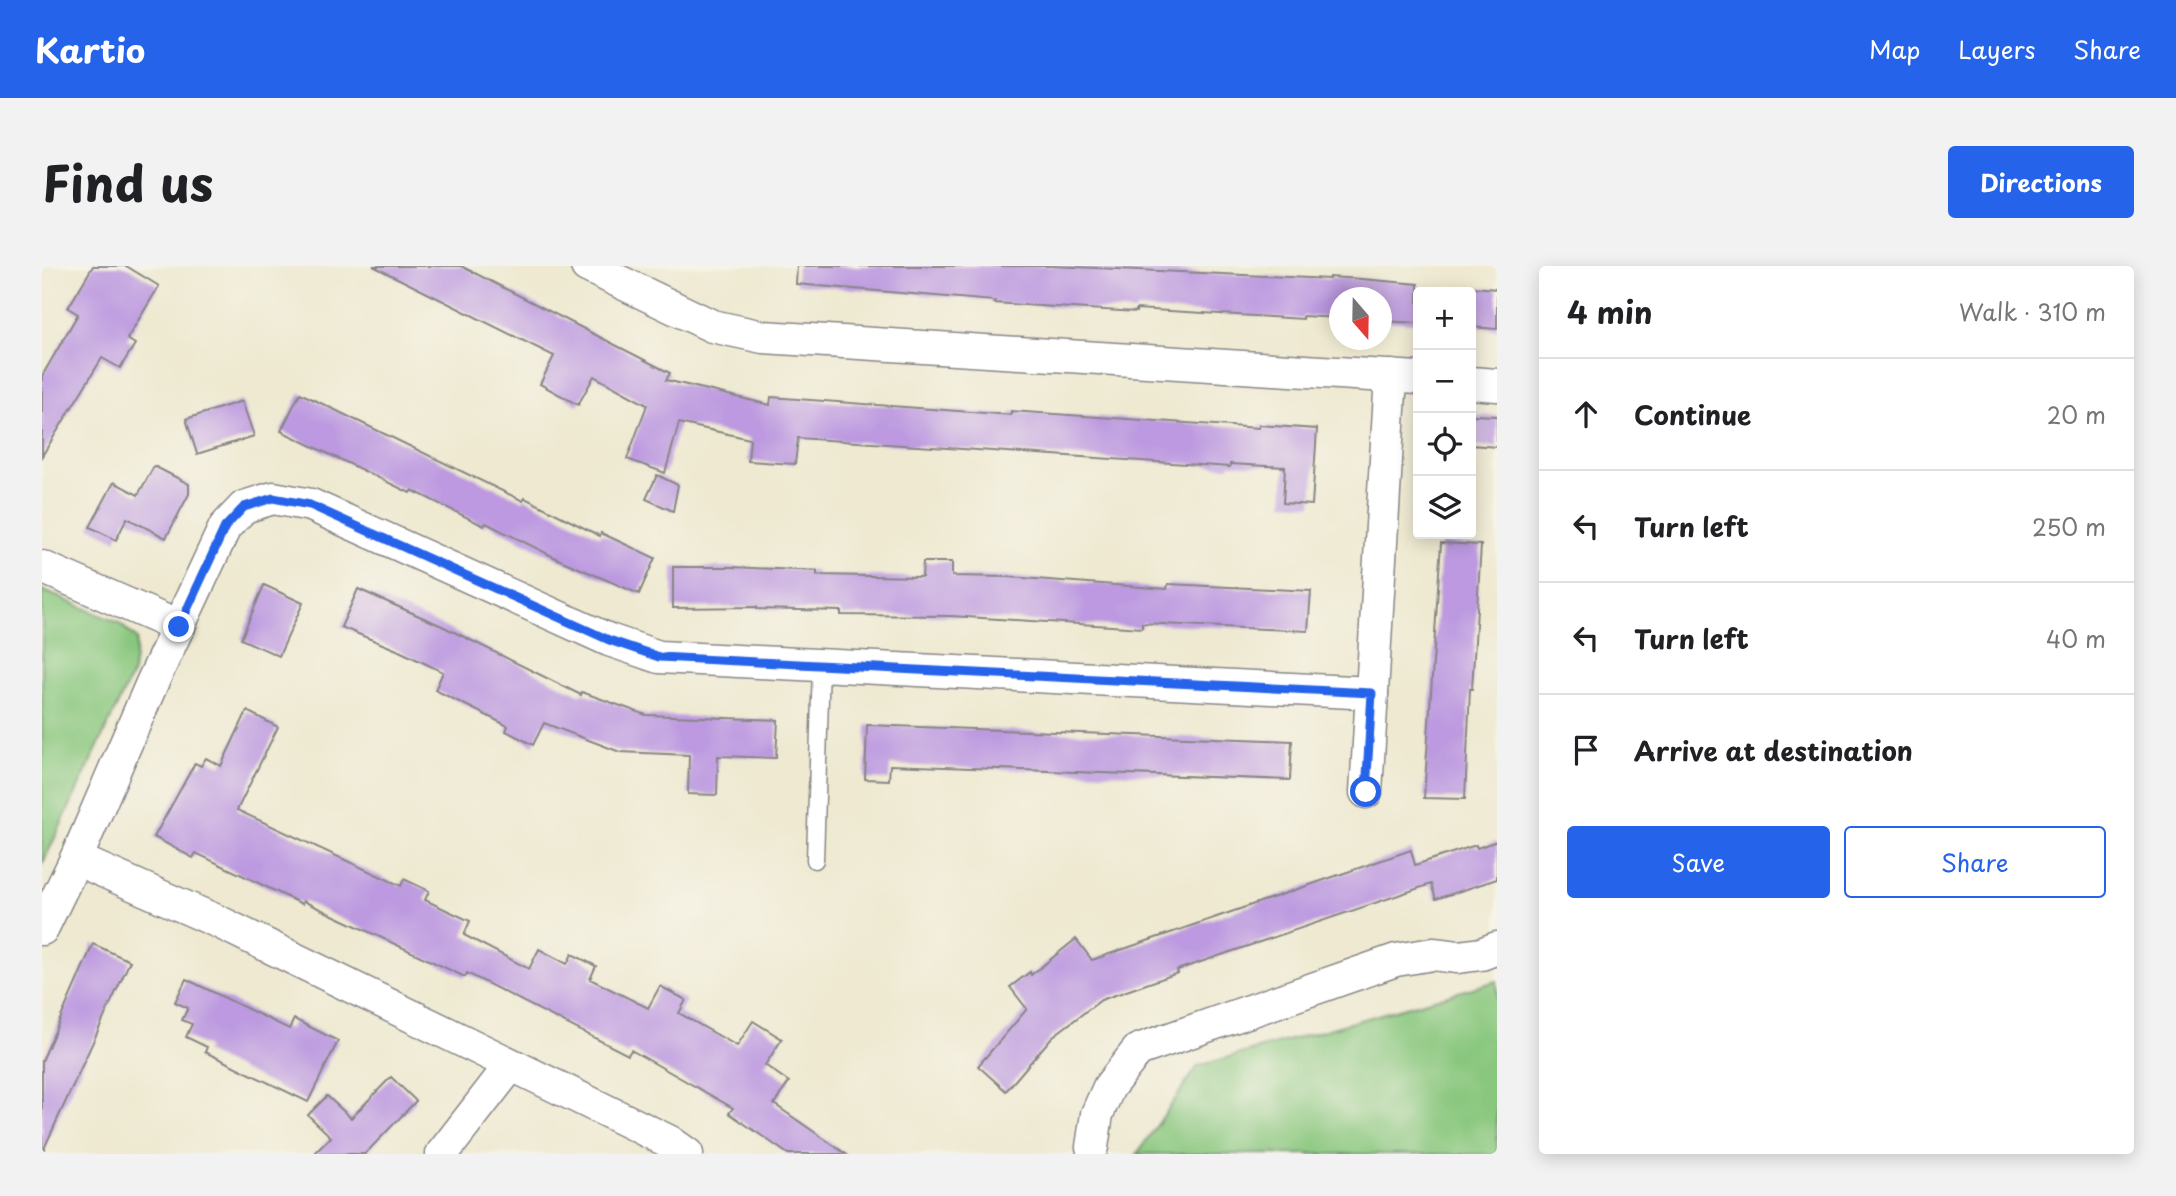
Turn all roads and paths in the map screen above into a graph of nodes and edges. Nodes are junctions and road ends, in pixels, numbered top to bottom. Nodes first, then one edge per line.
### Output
1 (587, 266) edge
2 (1405, 377) edge
3 (1476, 383) edge
4 (1497, 385) edge
5 (42, 567) edge
6 (179, 627) junction
7 (821, 665) junction
8 (1372, 693) junction
9 (1366, 792) dead end
10 (76, 859) junction
11 (815, 860) dead end
12 (42, 929) edge
13 (1497, 948) edge
14 (511, 1065) junction
15 (1092, 1147) dead end
16 (672, 1150) edge
17 (442, 1154) edge

1 - 2 street
2 - 8 street
3 - 4 street
5 - 6 street
6 - 7 street
6 - 10 street
7 - 8 street
7 - 11 lane
8 - 9 street
10 - 12 street
10 - 14 street
13 - 15 street
14 - 16 street
14 - 17 street

